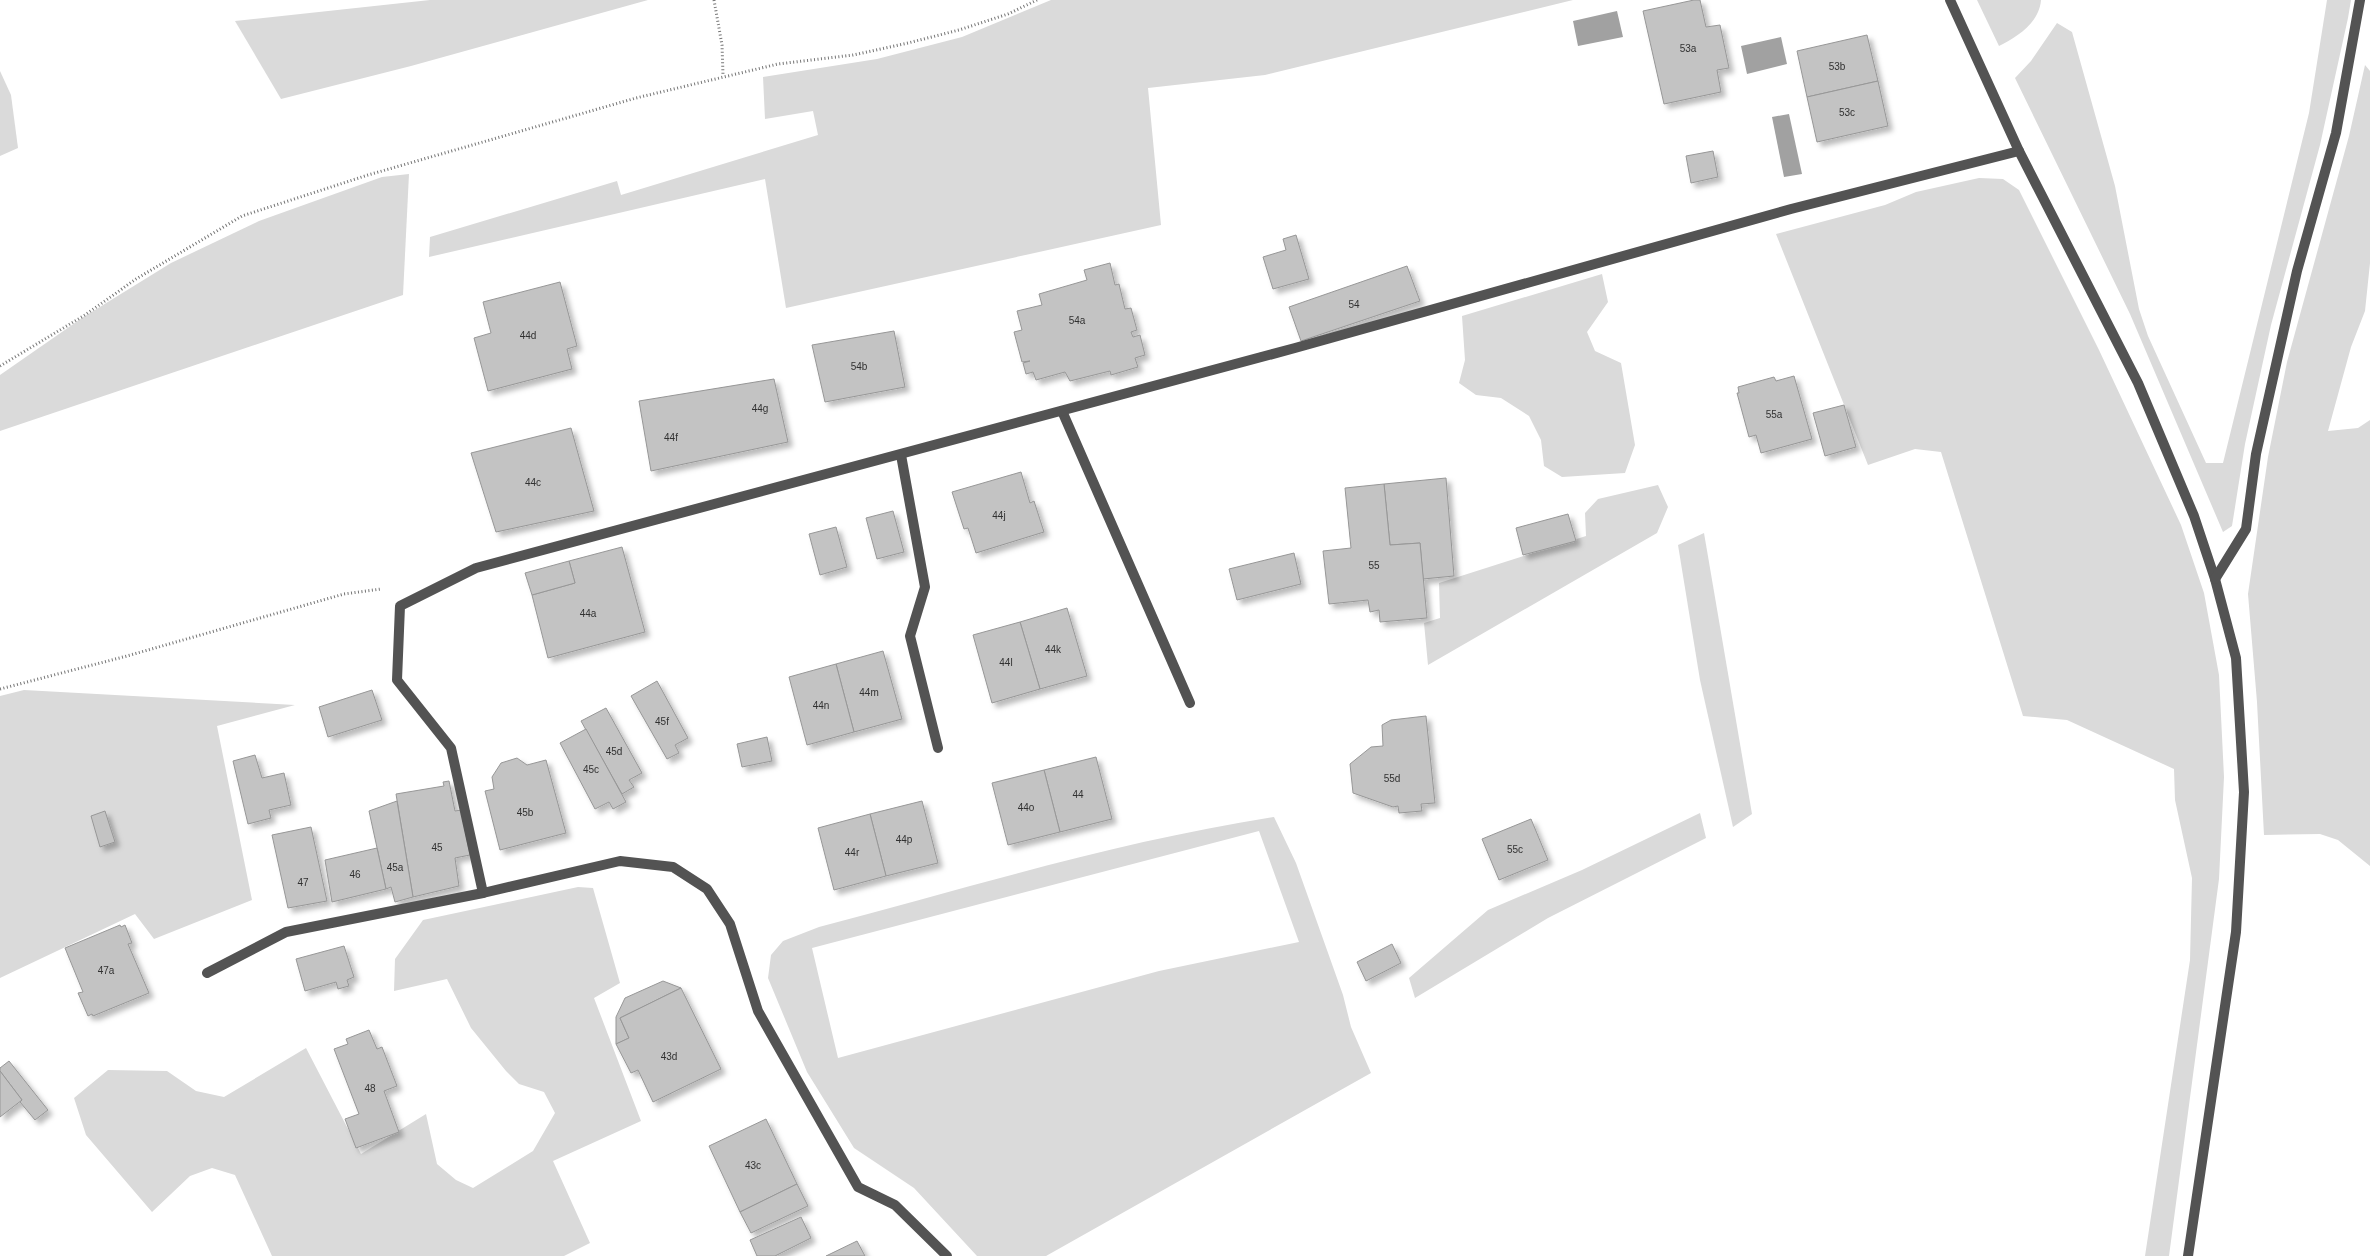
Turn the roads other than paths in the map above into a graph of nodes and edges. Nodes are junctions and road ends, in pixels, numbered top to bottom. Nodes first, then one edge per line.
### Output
1 (1950, 0) edge
2 (2360, 0) edge
3 (2019, 151) junction
4 (1062, 411) junction
5 (901, 455) junction
6 (2215, 579) junction
7 (1190, 703) dead end
8 (938, 748) dead end
9 (483, 893) junction
10 (207, 973) dead end
11 (947, 1256) edge
12 (2188, 1256) edge

1 - 3 street
2 - 6 street
3 - 4 street
3 - 6 street
4 - 5 street
4 - 7 street
5 - 8 street
5 - 9 street
6 - 12 street
9 - 10 street
9 - 11 street

